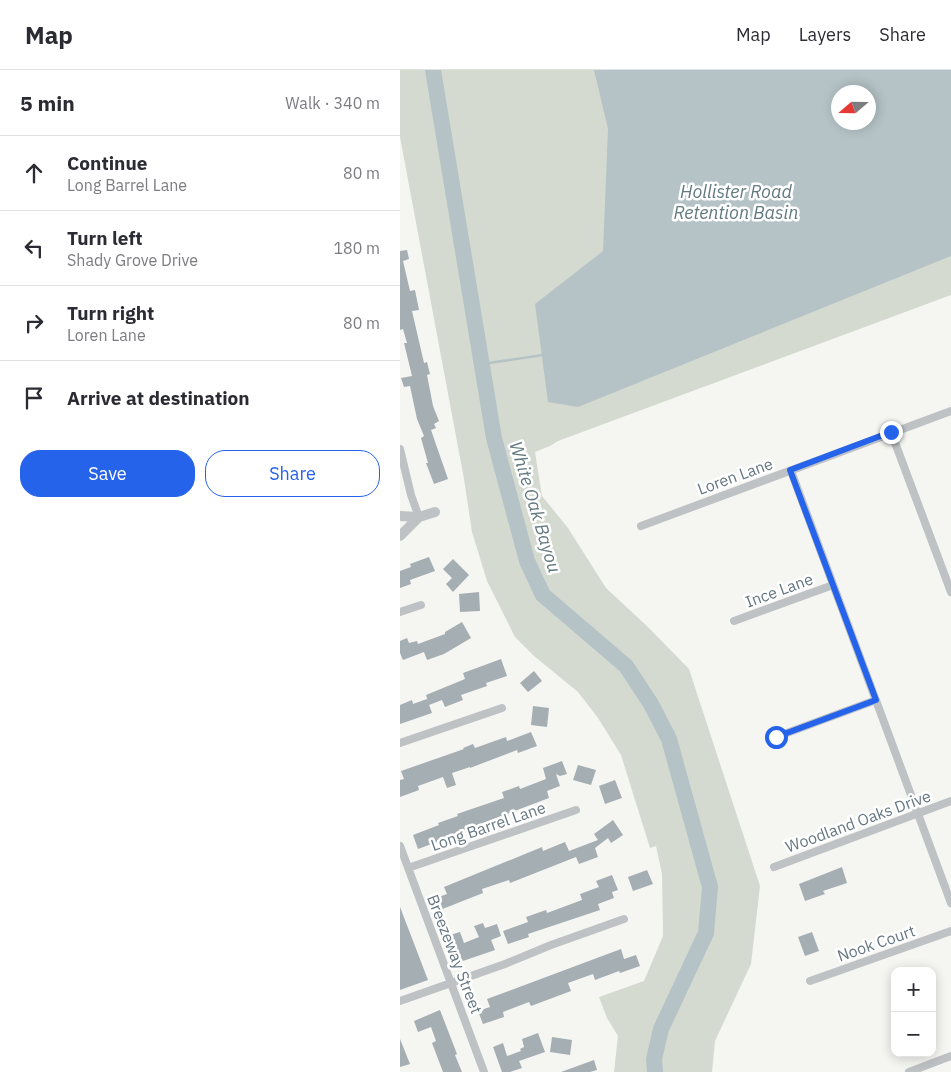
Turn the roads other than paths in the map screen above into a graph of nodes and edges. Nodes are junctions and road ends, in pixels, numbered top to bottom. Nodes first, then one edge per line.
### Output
1 (951, 411) edge
2 (891, 432) junction
3 (400, 449) edge
4 (790, 470) junction
5 (435, 512) dead end
6 (400, 516) edge
7 (419, 518) junction
8 (641, 526) dead end
9 (400, 536) edge
10 (833, 585) junction
11 (951, 592) edge
12 (421, 605) dead end
13 (400, 612) edge
14 (734, 622) dead end
15 (876, 700) junction
16 (502, 708) dead end
17 (776, 737) dead end
18 (400, 743) edge
19 (951, 801) edge
20 (576, 810) dead end
21 (918, 814) junction
22 (400, 846) edge
23 (774, 867) dead end
24 (408, 868) junction
25 (951, 903) edge
26 (624, 920) dead end
27 (951, 932) edge
28 (810, 981) dead end
29 (452, 983) junction
30 (400, 1001) edge
31 (951, 1056) edge
32 (484, 1072) edge
33 (909, 1072) edge

1 - 2 street, Loren Lane
2 - 4 street, Loren Lane
2 - 11 street
3 - 7 street
4 - 8 street, Loren Lane
4 - 10 street
5 - 7 street
6 - 7 street
7 - 9 street
10 - 14 street, Ince Lane
10 - 15 street
12 - 13 street
15 - 17 street
15 - 21 street
16 - 18 street
19 - 21 street, Woodland Oaks Drive
20 - 24 street, Long Barrel Lane
21 - 23 street, Woodland Oaks Drive
21 - 25 street
22 - 24 street, Breezeway Street
24 - 29 street, Breezeway Street
26 - 29 street
27 - 28 street, Nook Court
29 - 30 street
29 - 32 street, Breezeway Street
31 - 33 street

